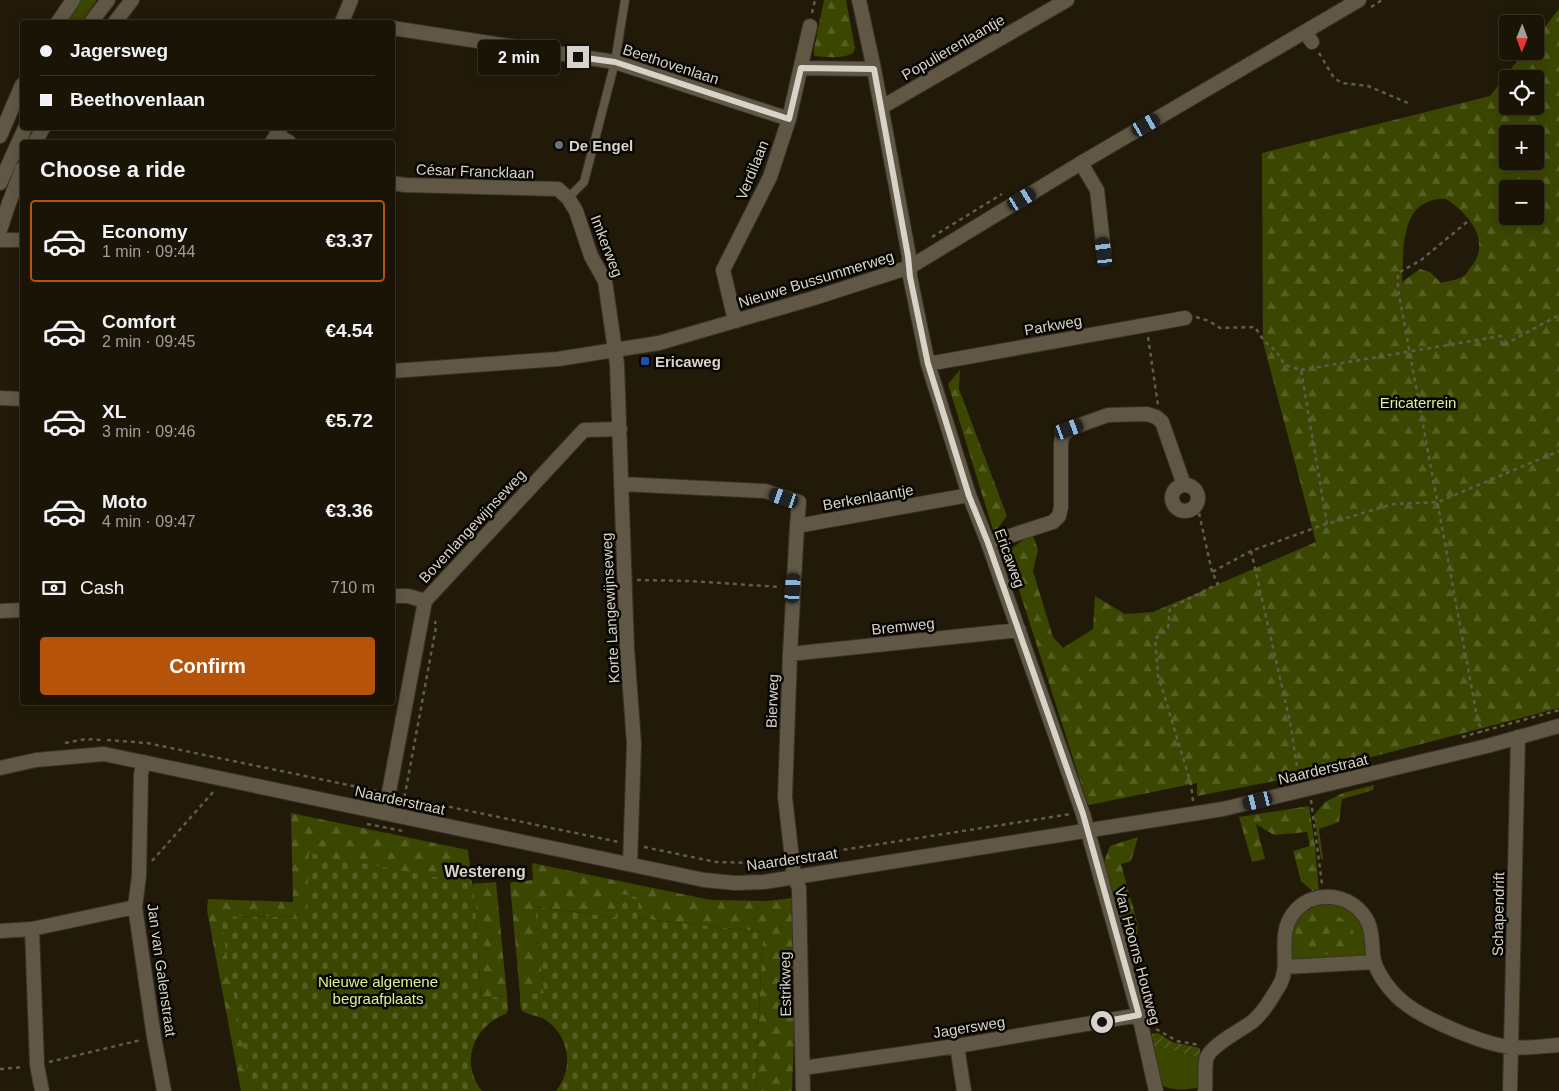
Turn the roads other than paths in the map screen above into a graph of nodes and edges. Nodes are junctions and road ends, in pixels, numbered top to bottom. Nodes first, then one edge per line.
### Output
1 (73, 0) edge
2 (108, 0) edge
3 (132, 0) edge
4 (351, 0) edge
5 (625, 0) edge
6 (859, 0) edge
7 (1068, 0) edge
8 (1359, 0) edge
9 (59, 20) edge
10 (92, 20) edge
11 (117, 20) edge
12 (347, 20) edge
13 (810, 26) dead end
14 (395, 28) edge
15 (615, 62) junction
16 (801, 68) junction
17 (874, 69) junction
18 (20, 91) edge
19 (882, 107) junction
20 (789, 119) junction
21 (0, 136) edge
22 (20, 140) edge
23 (1081, 163) junction
24 (20, 174) edge
25 (0, 182) edge
26 (395, 183) edge
27 (563, 194) junction
28 (0, 230) edge
29 (0, 240) edge
30 (20, 240) edge
31 (1104, 252) dead end
32 (910, 267) junction
33 (1185, 318) road end
34 (735, 321) junction
35 (615, 350) junction
36 (928, 364) junction
37 (395, 371) edge
38 (0, 398) edge
39 (19, 399) edge
40 (0, 404) edge
41 (620, 429) junction
42 (621, 484) junction
43 (969, 496) junction
44 (1194, 507) road end
45 (797, 526) junction
46 (988, 543) junction
47 (395, 596) edge
48 (425, 600) junction
49 (20, 610) edge
50 (0, 611) edge
51 (1019, 630) junction
52 (790, 654) junction
53 (1559, 726) edge
54 (1518, 737) junction
55 (143, 762) junction
56 (0, 768) edge
57 (385, 813) junction
58 (1087, 830) junction
59 (630, 864) junction
60 (794, 876) junction
61 (135, 907) junction
62 (32, 929) junction
63 (0, 931) edge
64 (1374, 962) junction
65 (1285, 967) junction
66 (1139, 1015) junction
67 (1559, 1045) edge
68 (957, 1046) junction
69 (1511, 1047) junction
70 (803, 1068) junction
71 (42, 1091) edge
72 (164, 1091) edge
73 (803, 1091) edge
74 (964, 1091) edge
75 (1156, 1091) edge
76 (1205, 1091) edge
77 (1510, 1091) edge

1 - 9 street
2 - 10 street
3 - 11 street
4 - 12 street
5 - 15 lane
6 - 17 street, Ericaweg
7 - 19 street, Populierenlaantje
8 - 23 street, Nieuwe Bussummerweg
13 - 16 street, Verdilaan
14 - 15 street, Beethovenlaan
15 - 20 street, Beethovenlaan
15 - 27 lane
16 - 17 street
16 - 20 street, Verdilaan
17 - 19 street, Ericaweg
18 - 21 street
19 - 32 street, Ericaweg
20 - 34 street, Verdilaan
22 - 25 street
23 - 31 street
23 - 32 street, Nieuwe Bussummerweg
24 - 28 street
26 - 27 street, César Francklaan
27 - 35 street, Imkerweg
29 - 30 street
32 - 34 street, Nieuwe Bussummerweg
32 - 36 street, Ericaweg
33 - 36 street, Parkweg
34 - 35 street, Nieuwe Bussummerweg
35 - 37 street, Nieuwe Bussummerweg
35 - 41 street, Korte Langewijnseweg
36 - 43 street, Ericaweg
38 - 39 street
39 - 40 street
41 - 42 street, Korte Langewijnseweg
41 - 48 street, Bovenlangewijnseweg
42 - 45 street
42 - 59 street, Korte Langewijnseweg
43 - 45 street, Berkenlaantje
43 - 46 street, Ericaweg
44 - 46 street
45 - 52 street, Bierweg
46 - 51 street, Ericaweg
47 - 48 street
48 - 57 street, Bovenlangewijnseweg
49 - 50 street
51 - 52 street, Bremweg
51 - 58 street, Ericaweg
52 - 60 street, Bierweg
53 - 54 street, Naarderstraat
54 - 58 street, Naarderstraat
54 - 69 street, Schapendrift
55 - 56 street, Naarderstraat
55 - 57 street, Naarderstraat
55 - 61 street, Jan van Galenstraat
57 - 59 street, Naarderstraat
58 - 60 street, Naarderstraat
58 - 66 street, Van Hoorns Houtweg
59 - 60 street, Naarderstraat
60 - 70 street, Estrikweg
61 - 62 street
61 - 72 street, Jan van Galenstraat
62 - 63 street
62 - 71 street
64 - 65 street
64 - 65 street
64 - 69 street
65 - 76 street
66 - 68 street, Jagersweg
66 - 75 street, Van Hoorns Houtweg
67 - 69 street
68 - 70 street, Jagersweg
68 - 74 street
69 - 77 street, Schapendrift
70 - 73 street, Estrikweg

